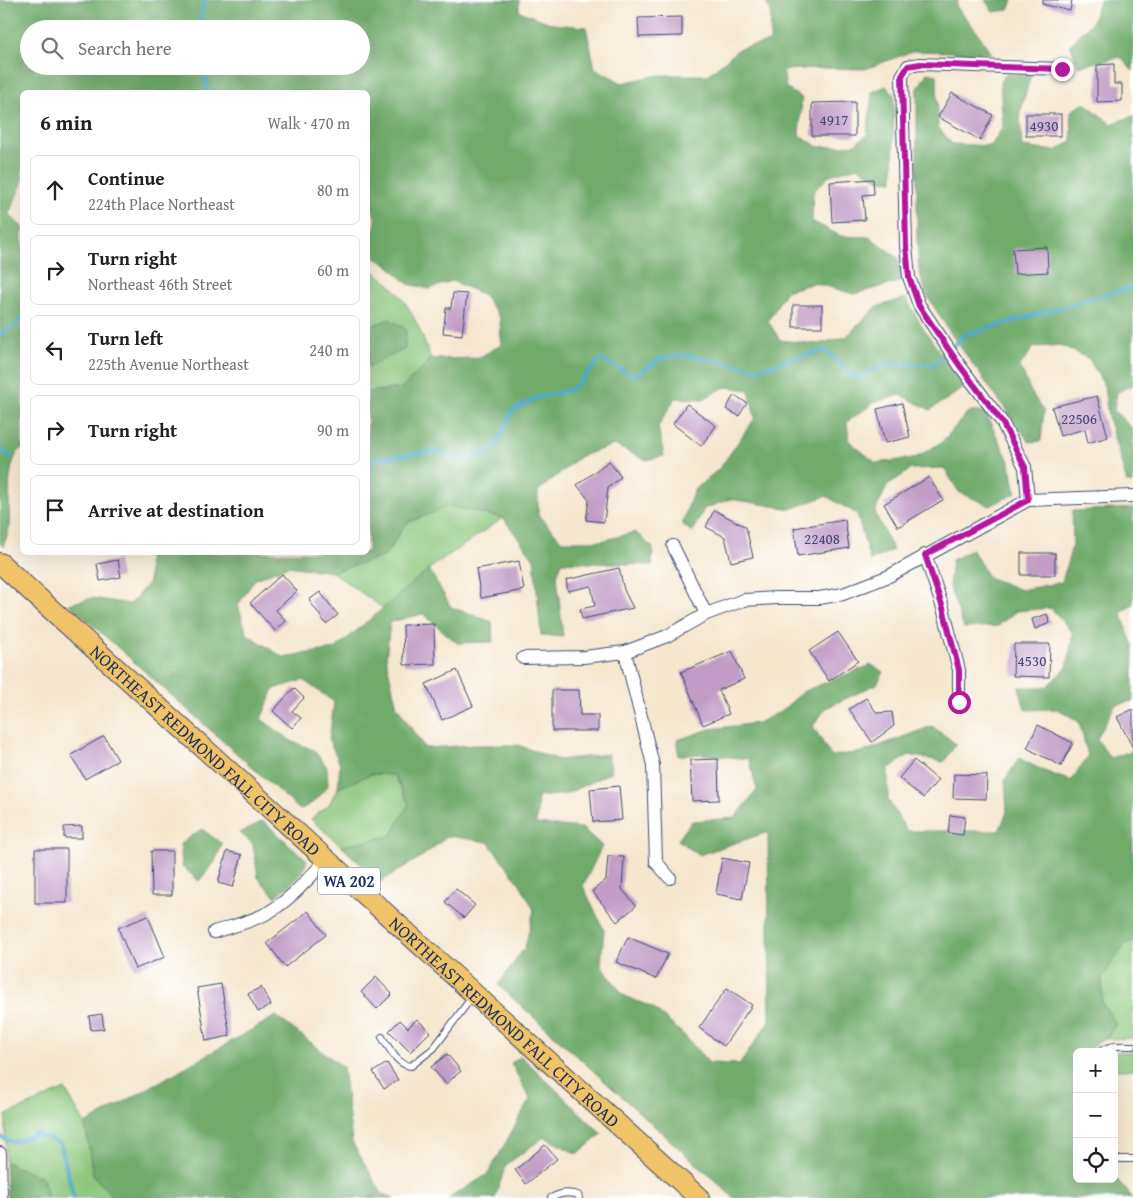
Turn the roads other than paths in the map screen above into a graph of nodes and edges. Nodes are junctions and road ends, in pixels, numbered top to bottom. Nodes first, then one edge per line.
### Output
1 (1062, 69) dead end
2 (1133, 496) edge
3 (1028, 500) junction
4 (673, 546) dead end
5 (925, 555) junction
6 (0, 563) edge
7 (706, 614) junction
8 (626, 652) junction
9 (523, 658) dead end
10 (959, 702) dead end
11 (326, 860) junction
12 (670, 878) dead end
13 (214, 932) dead end
14 (474, 994) junction
15 (382, 1037) dead end
16 (1133, 1046) edge
17 (1105, 1048) edge
18 (0, 1153) edge
19 (1118, 1159) edge
20 (1133, 1159) edge
21 (1, 1198) edge
22 (551, 1198) edge
23 (580, 1198) edge
24 (699, 1198) edge

1 - 3 street
2 - 3 street
3 - 5 street
4 - 7 street
5 - 7 street
5 - 10 street
6 - 11 main road, NORTHEAST REDMOND FALL CITY ROAD / WA 202
7 - 8 street
8 - 9 street
8 - 12 street
11 - 13 street
11 - 14 main road, NORTHEAST REDMOND FALL CITY ROAD / WA 202
14 - 15 lane
14 - 24 main road, NORTHEAST REDMOND FALL CITY ROAD / WA 202
16 - 17 lane
18 - 21 street
19 - 20 lane
22 - 23 lane

